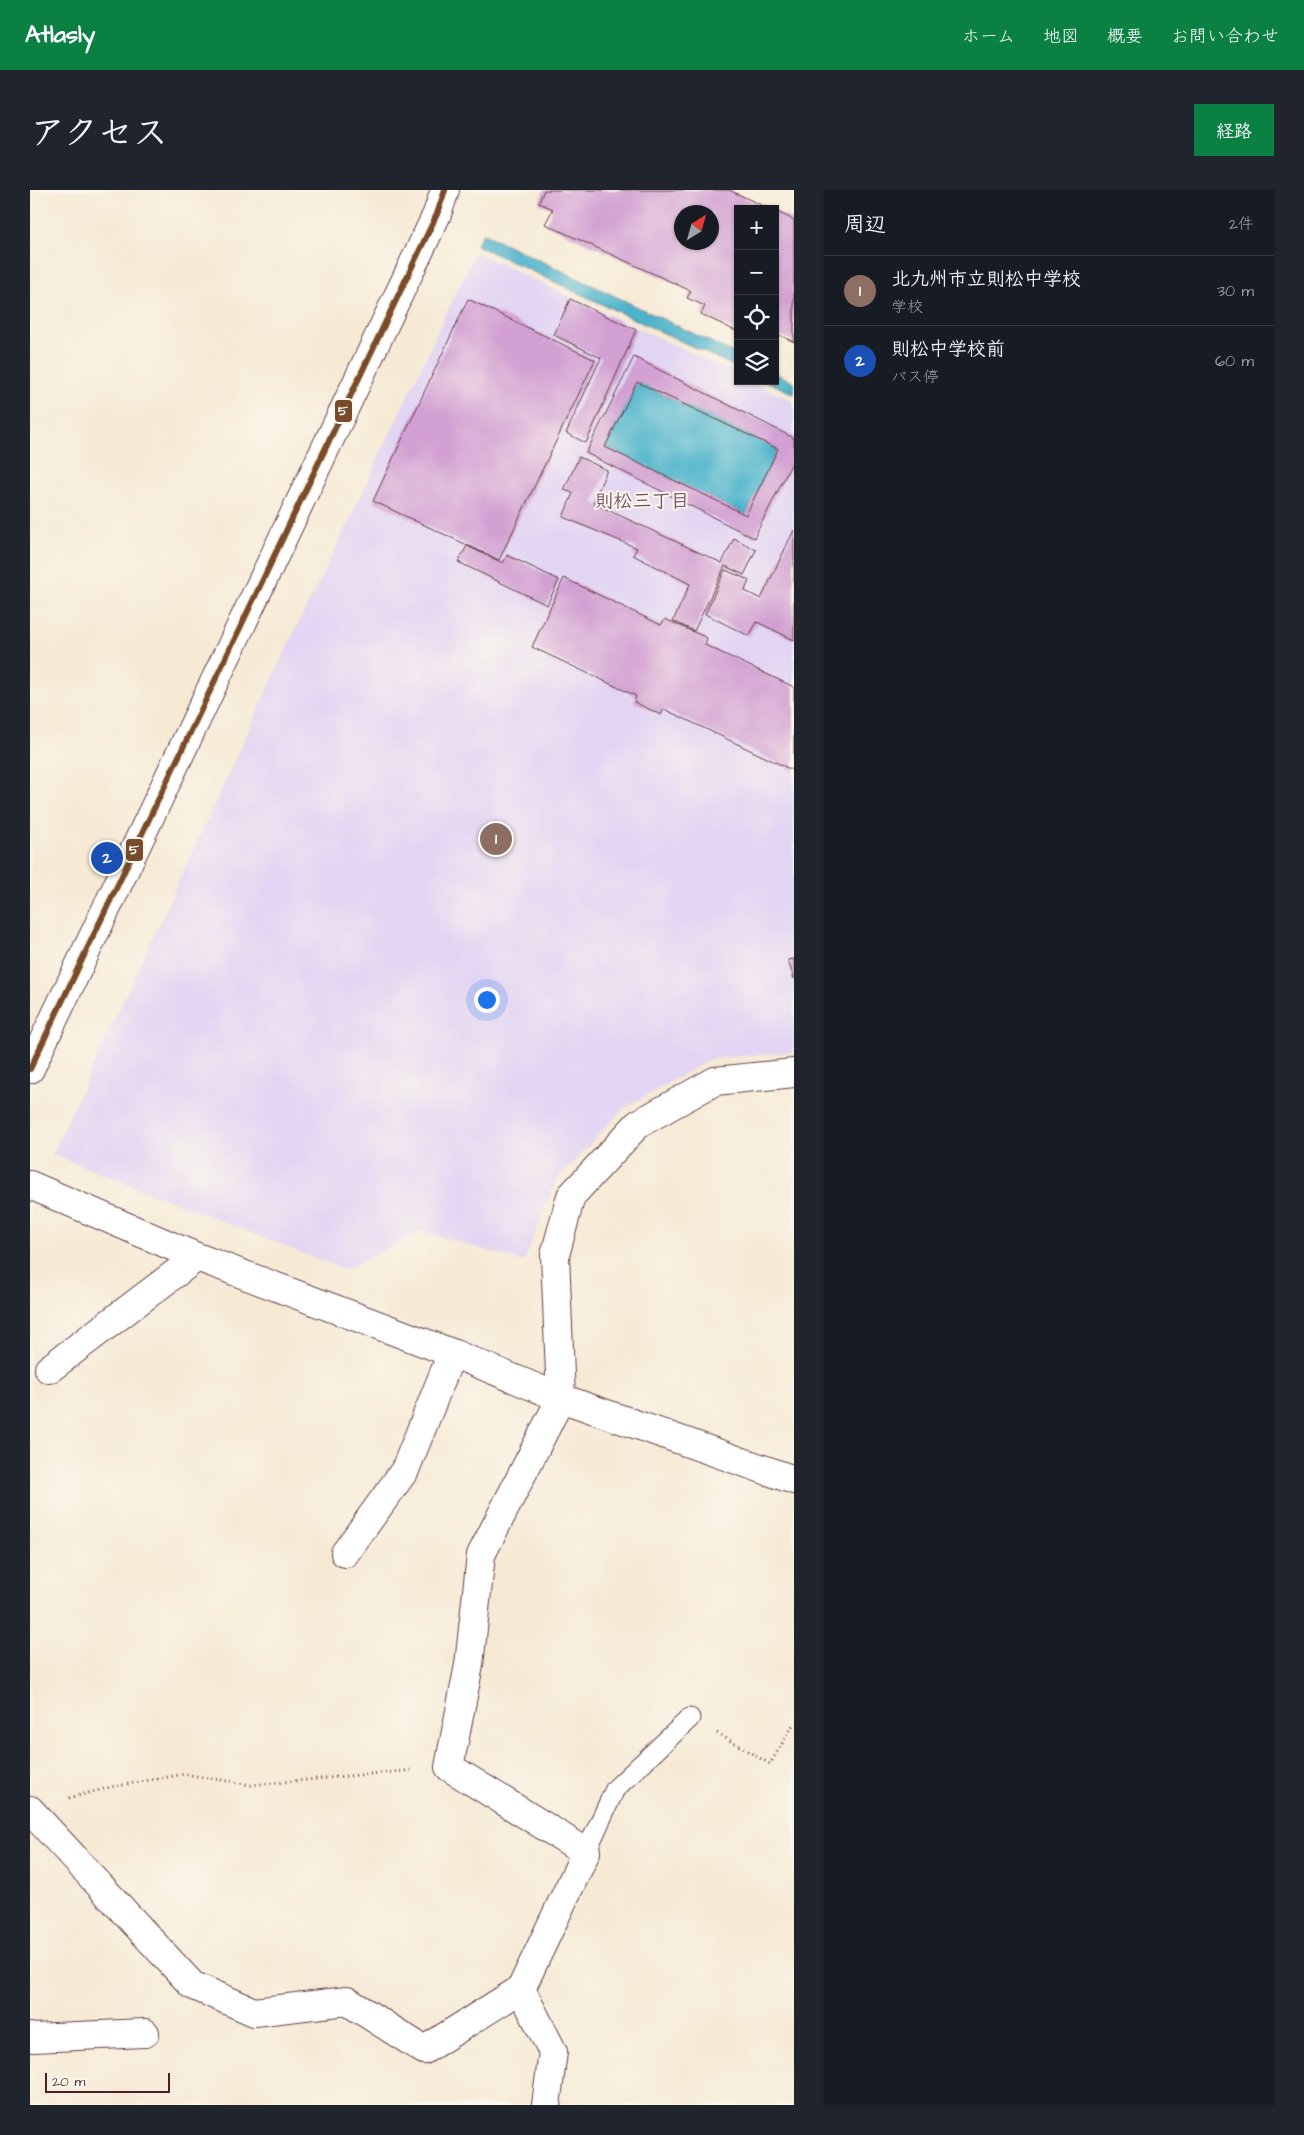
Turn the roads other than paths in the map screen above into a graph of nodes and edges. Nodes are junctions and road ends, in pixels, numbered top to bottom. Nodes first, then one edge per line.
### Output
1 (445, 190) edge
2 (30, 1069) edge
3 (794, 1073) edge
4 (30, 1185) edge
5 (197, 1257) junction
6 (452, 1354) junction
7 (49, 1369) dead end
8 (560, 1398) junction
9 (794, 1480) edge
10 (345, 1553) dead end
11 (690, 1718) road end
12 (30, 1810) edge
13 (586, 1852) junction
14 (521, 1989) junction
15 (145, 2033) dead end
16 (30, 2037) edge
17 (546, 2105) edge

1 - 2 street
3 - 8 street
4 - 5 street
5 - 6 street
5 - 7 street
6 - 8 street
6 - 10 street
8 - 9 street
8 - 13 street
11 - 13 lane
12 - 14 street
13 - 14 street
14 - 17 street
15 - 16 street

